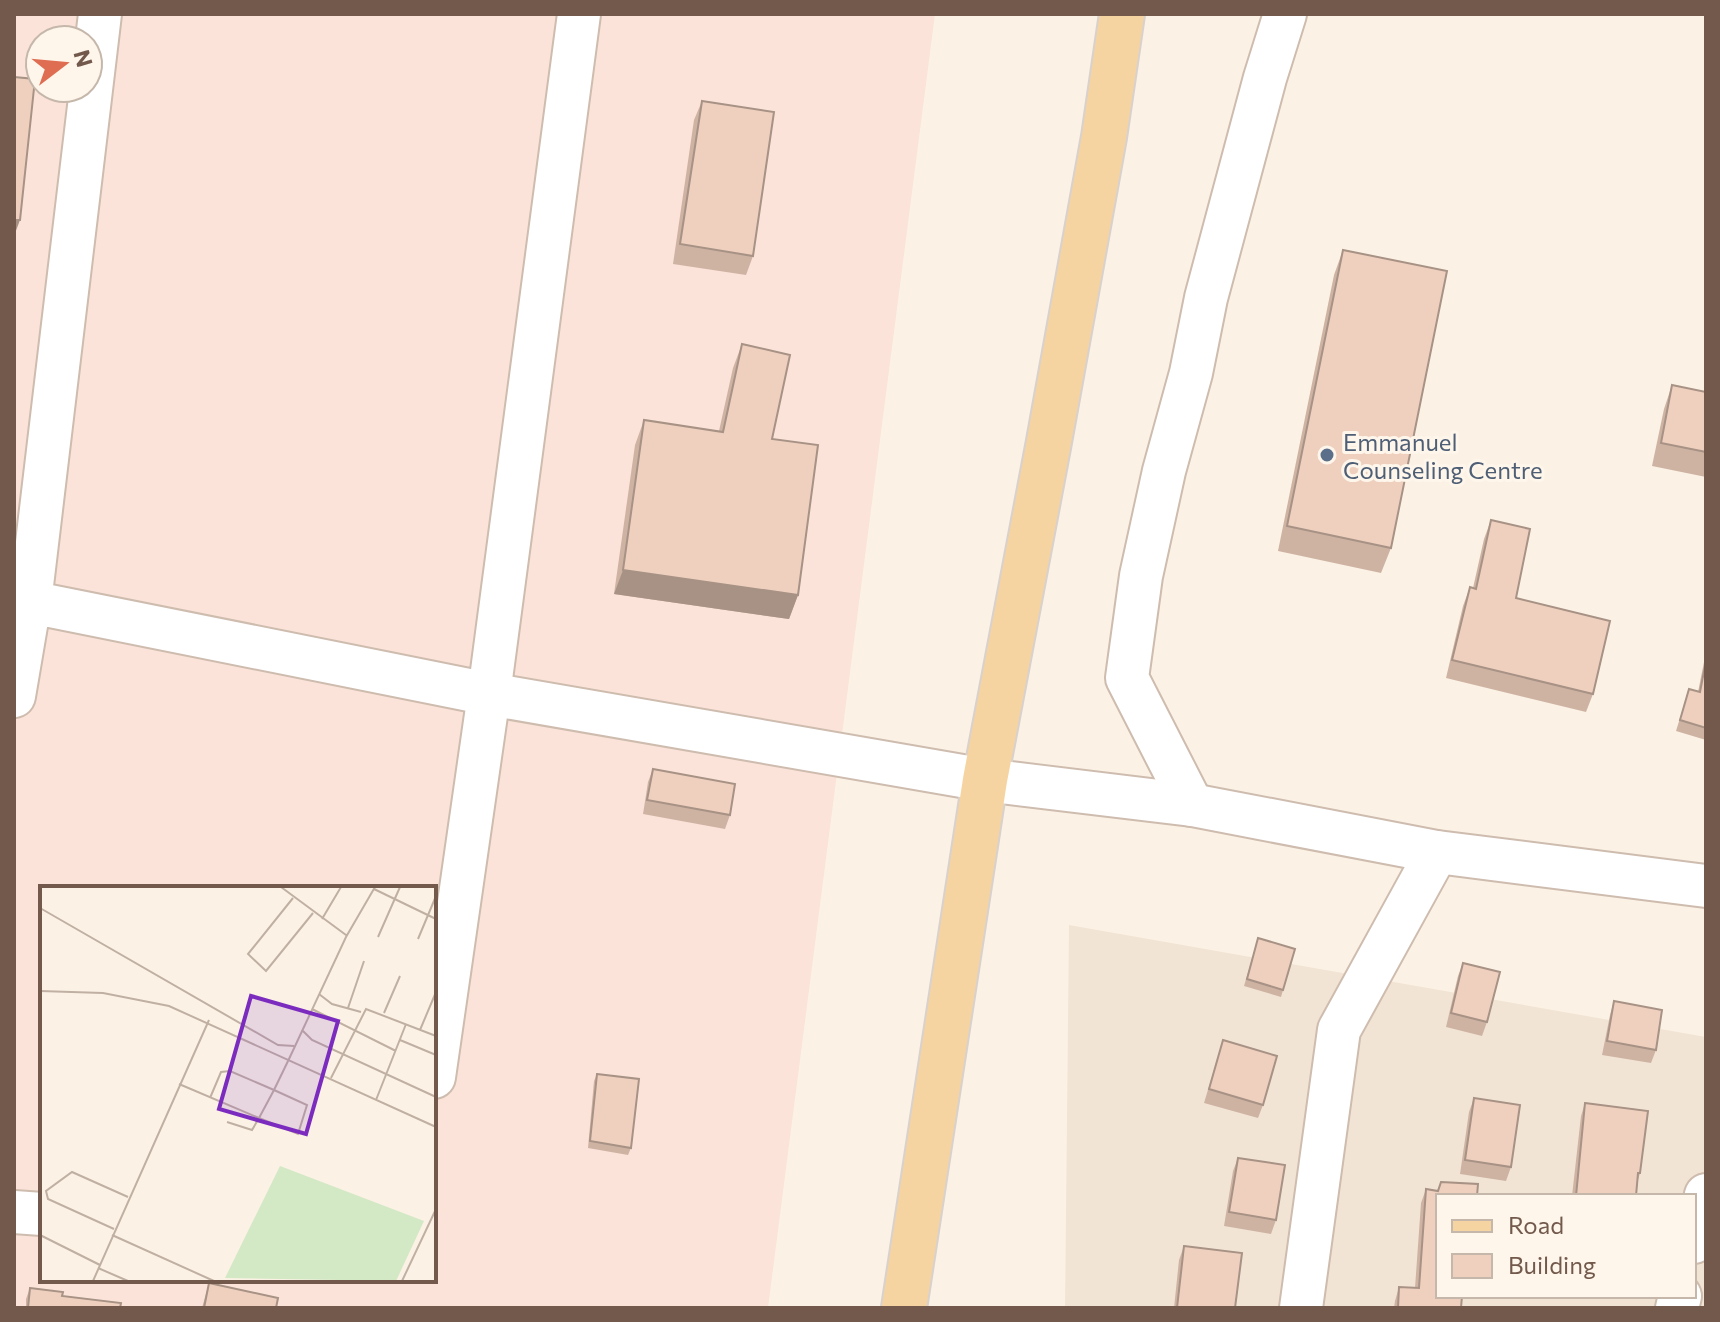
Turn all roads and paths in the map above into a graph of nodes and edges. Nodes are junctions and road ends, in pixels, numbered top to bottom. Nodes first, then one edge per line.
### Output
1 (100, 14) edge
2 (579, 14) edge
3 (1122, 14) edge
4 (1285, 14) edge
5 (22, 602) edge
6 (489, 694) junction
7 (14, 696) edge
8 (985, 780) junction
9 (1192, 805) junction
10 (1437, 852) junction
11 (1706, 886) edge
12 (436, 1063) edge
13 (1706, 1195) edge
14 (14, 1212) edge
15 (40, 1214) edge
16 (1696, 1234) edge
17 (904, 1308) edge
18 (1301, 1308) edge

1 - 5 street
2 - 6 street
3 - 8 main road
4 - 9 street
5 - 6 street
5 - 7 street
6 - 8 street
6 - 12 street
8 - 9 street
8 - 17 main road
9 - 10 street
10 - 11 street
10 - 18 street
13 - 16 street
14 - 15 street

